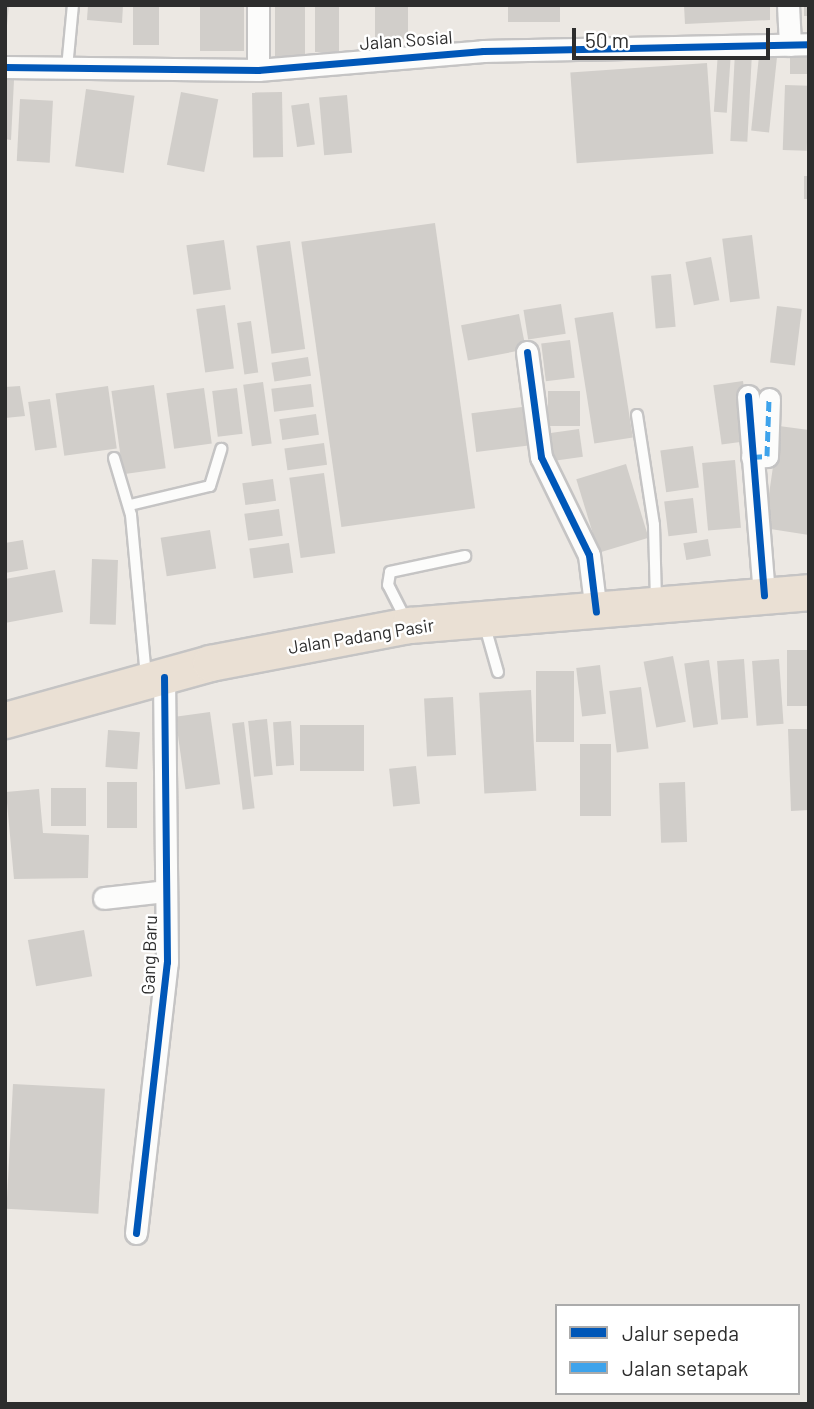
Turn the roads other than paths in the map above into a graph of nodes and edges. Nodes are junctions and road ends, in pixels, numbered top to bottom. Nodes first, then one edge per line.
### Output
1 (74, 5) edge
2 (258, 5) edge
3 (788, 5) edge
4 (799, 44) edge
5 (5, 67) edge
6 (67, 68) junction
7 (258, 70) junction
8 (527, 352) dead end
9 (758, 397) dead end
10 (637, 415) dead end
11 (221, 449) dead end
12 (114, 458) dead end
13 (130, 505) junction
14 (465, 556) dead end
15 (809, 592) edge
16 (764, 595) junction
17 (656, 607) junction
18 (596, 612) junction
19 (483, 620) junction
20 (409, 625) junction
21 (498, 672) dead end
22 (155, 680) junction
23 (5, 720) edge
24 (166, 891) junction
25 (104, 898) dead end
26 (136, 1233) dead end

1 - 6 lane
2 - 7 street
3 - 4 street
4 - 7 street, Jalan Sosial
5 - 6 street, Jalan Sosial
6 - 7 street, Jalan Sosial
8 - 18 street
9 - 16 street
10 - 17 lane
11 - 13 lane
12 - 13 lane
13 - 22 lane
14 - 20 lane
15 - 16 highway, Jalan Padang Pasir
16 - 17 highway, Jalan Padang Pasir
17 - 18 highway, Jalan Padang Pasir
18 - 19 highway, Jalan Padang Pasir
19 - 20 highway, Jalan Padang Pasir
19 - 21 lane
20 - 22 highway, Jalan Padang Pasir
22 - 23 highway, Jalan Padang Pasir
22 - 24 street, Gang Baru
24 - 25 street
24 - 26 street, Gang Baru

